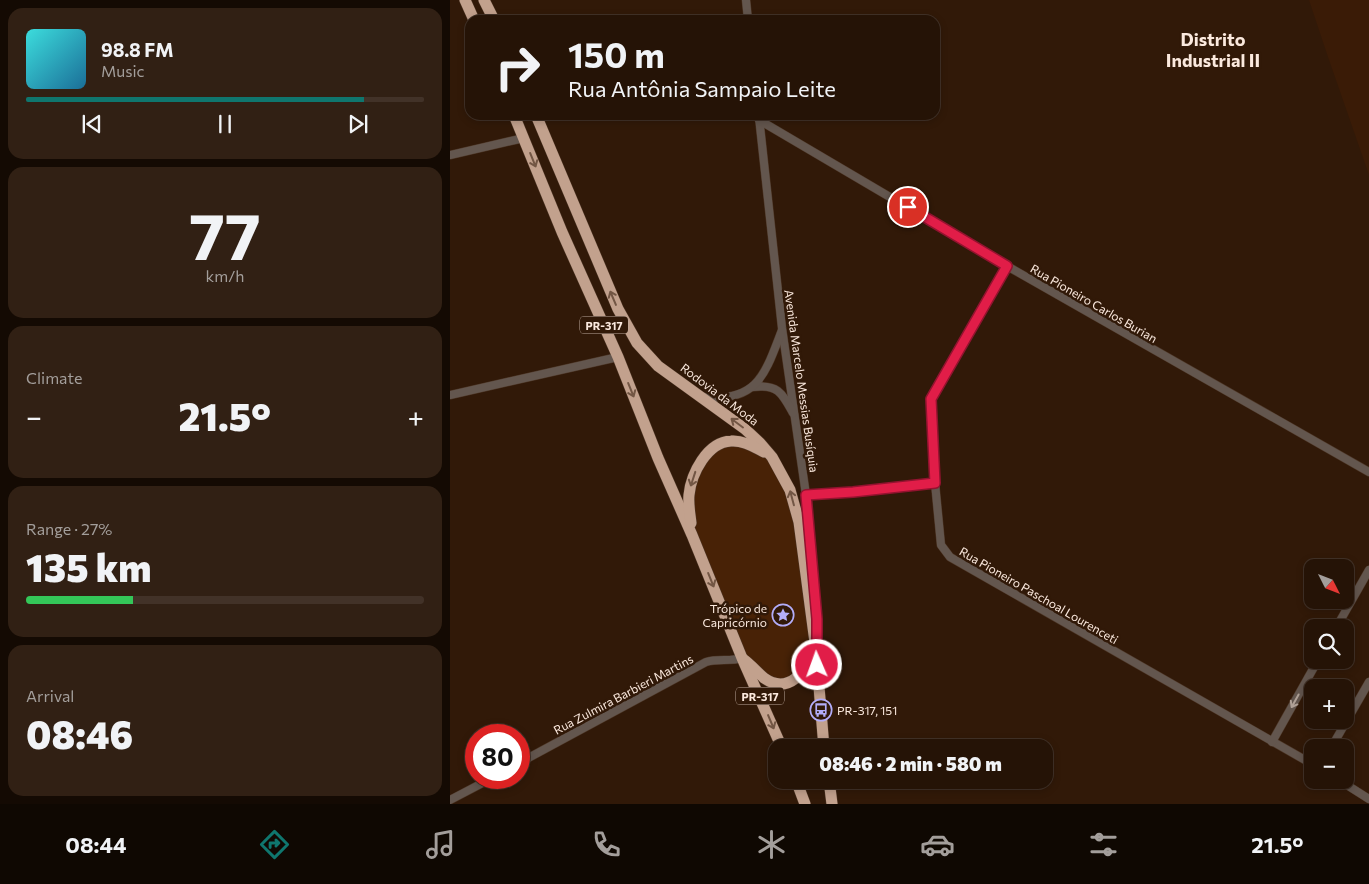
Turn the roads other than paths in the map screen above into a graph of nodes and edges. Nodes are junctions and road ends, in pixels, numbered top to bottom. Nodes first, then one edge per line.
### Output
1 (465, 0) edge
2 (484, 0) edge
3 (746, 0) edge
4 (472, 15) edge
5 (492, 15) edge
6 (748, 15) edge
7 (516, 120) edge
8 (538, 120) edge
9 (759, 120) edge
10 (764, 120) edge
11 (524, 138) junction
12 (450, 155) edge
13 (1007, 266) junction
14 (782, 328) junction
15 (618, 357) junction
16 (753, 387) junction
17 (450, 395) edge
18 (702, 397) junction
19 (795, 416) junction
20 (772, 457) junction
21 (1369, 472) edge
22 (935, 483) junction
23 (806, 495) junction
24 (692, 535) junction
25 (1369, 570) edge
26 (1341, 619) edge
27 (816, 650) junction
28 (742, 658) junction
29 (1313, 669) edge
30 (1369, 682) edge
31 (778, 739) edge
32 (823, 739) edge
33 (1336, 739) edge
34 (1272, 742) junction
35 (530, 757) edge
36 (1304, 760) edge
37 (471, 789) edge
38 (799, 789) edge
39 (830, 789) edge
40 (1353, 789) edge
41 (1369, 799) edge
42 (450, 800) edge
43 (805, 804) edge
44 (832, 804) edge

1 - 4 highway
2 - 5 highway
3 - 6 street
7 - 11 highway, PR-317
18 -> 8 highway, Rodovia da Moda / PR-317
9 - 14 street, Avenida Marcelo Messias Busíquia
10 - 13 street, Rua Pioneiro Carlos Burian
11 - 12 street
11 -> 15 highway, PR-317
13 - 21 street, Rua Pioneiro Carlos Burian
13 - 22 street, Rua Pioneiro Paschoal Lourenceti
14 - 16 street
14 - 19 street, Avenida Marcelo Messias Busíquia
15 - 17 street
15 -> 24 highway, PR-317
16 - 18 street
16 - 19 street
20 -> 18 highway, Rodovia da Moda / PR-317
19 - 23 street, Avenida Marcelo Messias Busíquia
20 -> 24 highway
27 -> 20 highway, Rodovia da Moda / PR-317
22 - 23 street
22 - 34 street, Rua Pioneiro Paschoal Lourenceti
23 - 27 street, Avenida Marcelo Messias Busíquia
24 -> 28 highway, PR-317
25 - 26 street
27 - 28 highway
27 - 32 highway, Rodovia da Moda / PR-317
28 -> 31 highway, PR-317
28 - 35 street, Rua Zulmira Barbieri Martins
29 -> 34 street
30 - 33 street
34 - 36 street, Rua Pioneiro Paschoal Lourenceti
37 - 42 street
38 - 43 highway
39 - 44 highway
40 - 41 street

